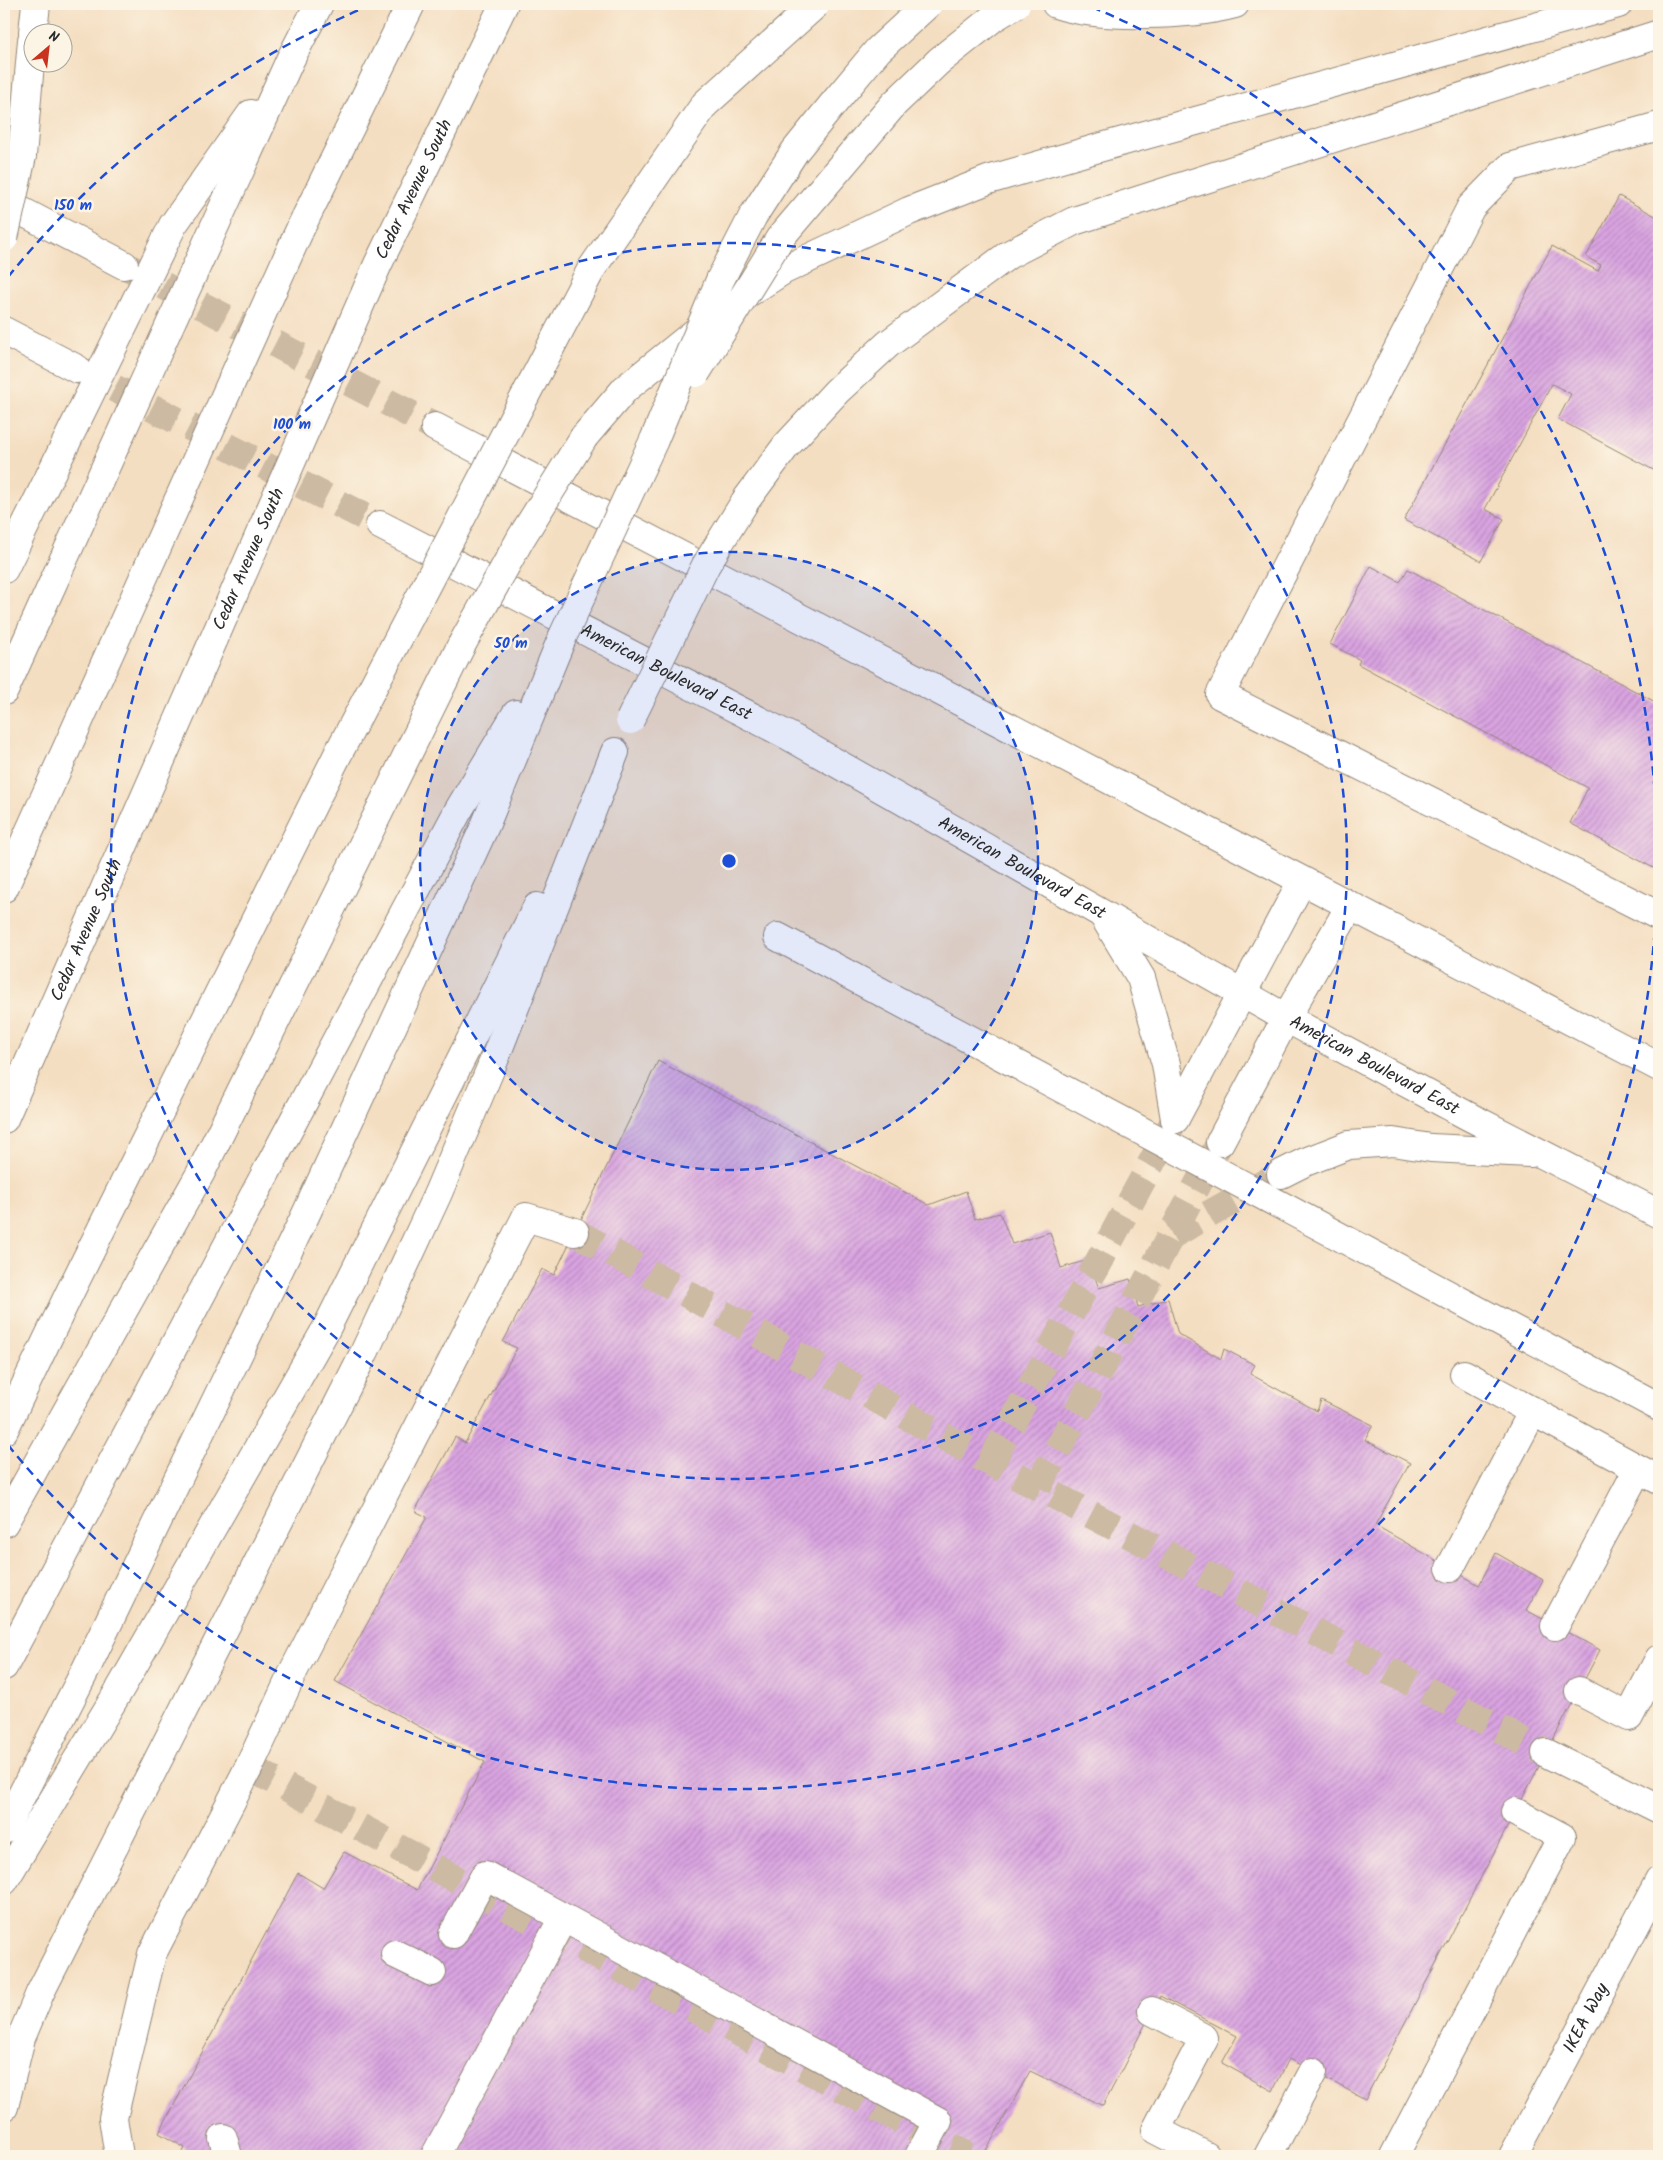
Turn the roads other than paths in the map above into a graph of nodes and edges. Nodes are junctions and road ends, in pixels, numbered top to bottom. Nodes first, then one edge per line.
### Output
1 (36, 4) edge
2 (319, 4) edge
3 (411, 4) edge
4 (504, 4) edge
5 (816, 4) edge
6 (928, 4) edge
7 (1016, 4) edge
8 (1056, 4) edge
9 (1235, 4) edge
10 (1618, 4) edge
11 (34, 22) edge
12 (1659, 34) edge
13 (290, 60) junction
14 (29, 72) edge
15 (1659, 126) edge
16 (4, 202) edge
17 (4, 238) edge
18 (124, 265) tunnel mouth
19 (4, 331) edge
20 (77, 369) tunnel mouth
21 (435, 427) tunnel mouth
22 (654, 440) junction
23 (380, 525) tunnel mouth
24 (4, 570) edge
25 (562, 638) junction
26 (4, 691) edge
27 (615, 752) junction
28 (1302, 881) junction
29 (4, 888) edge
30 (1350, 906) junction
31 (1102, 914) junction
32 (1659, 916) edge
33 (778, 938) dead end
34 (1242, 994) junction
35 (1286, 1018) junction
36 (1659, 1067) edge
37 (4, 1120) edge
38 (1220, 1142) tunnel mouth
39 (1541, 1154) junction
40 (1281, 1174) tunnel mouth
41 (1659, 1214) edge
42 (575, 1232) tunnel mouth
43 (1464, 1374) dead end
44 (1659, 1407) edge
45 (1534, 1411) junction
46 (4, 1430) edge
47 (1649, 1474) edge
48 (4, 1523) edge
49 (1450, 1568) dead end
50 (1555, 1626) dead end
51 (1659, 1659) edge
52 (4, 1666) edge
53 (1579, 1691) dead end
54 (1546, 1753) tunnel mouth
55 (1659, 1809) edge
56 (1515, 1812) dead end
57 (4, 1830) edge
58 (4, 1881) edge
59 (1659, 1881) edge
60 (563, 1918) junction
61 (453, 1934) dead end
62 (395, 1954) dead end
63 (432, 1972) dead end
64 (1152, 2011) dead end
65 (1313, 2072) dead end
66 (4, 2107) edge
67 (119, 2156) edge
68 (435, 2156) edge
69 (919, 2156) edge
70 (1206, 2156) edge
71 (1268, 2156) edge
72 (1394, 2156) edge
73 (1513, 2156) edge

1 - 11 main road
2 - 13 main road
3 - 29 main road
4 - 37 main road, Cedar Avenue South
5 - 46 main road, bridge
6 - 22 main road, bridge
7 - 22 main road, bridge
8 - 9 main road
10 - 48 main road, bridge
12 - 27 main road, bridge
13 - 24 main road
13 - 26 main road
14 - 17 main road, bridge
15 - 32 main road
16 - 18 main road
19 - 20 main road
21 - 28 main road
22 - 25 main road, bridge
23 - 31 main road, American Boulevard East
25 - 52 main road
25 - 57 main road
27 - 58 main road
27 - 66 main road
28 - 30 main road
28 - 34 main road
30 - 35 main road
30 - 36 main road
31 - 34 main road, American Boulevard East
31 - 34 main road
33 - 44 main road
34 - 35 main road, American Boulevard East
35 - 38 main road
35 - 39 main road, American Boulevard East
39 - 40 main road
39 - 41 main road, American Boulevard East
42 - 67 main road
43 - 45 main road
45 - 47 main road
45 - 49 main road
47 - 50 main road
51 - 53 main road
54 - 55 main road
56 - 72 main road
59 - 73 main road, IKEA Way
60 - 61 main road
60 - 68 main road
60 - 69 main road
62 - 63 main road
64 - 70 main road
65 - 71 main road

